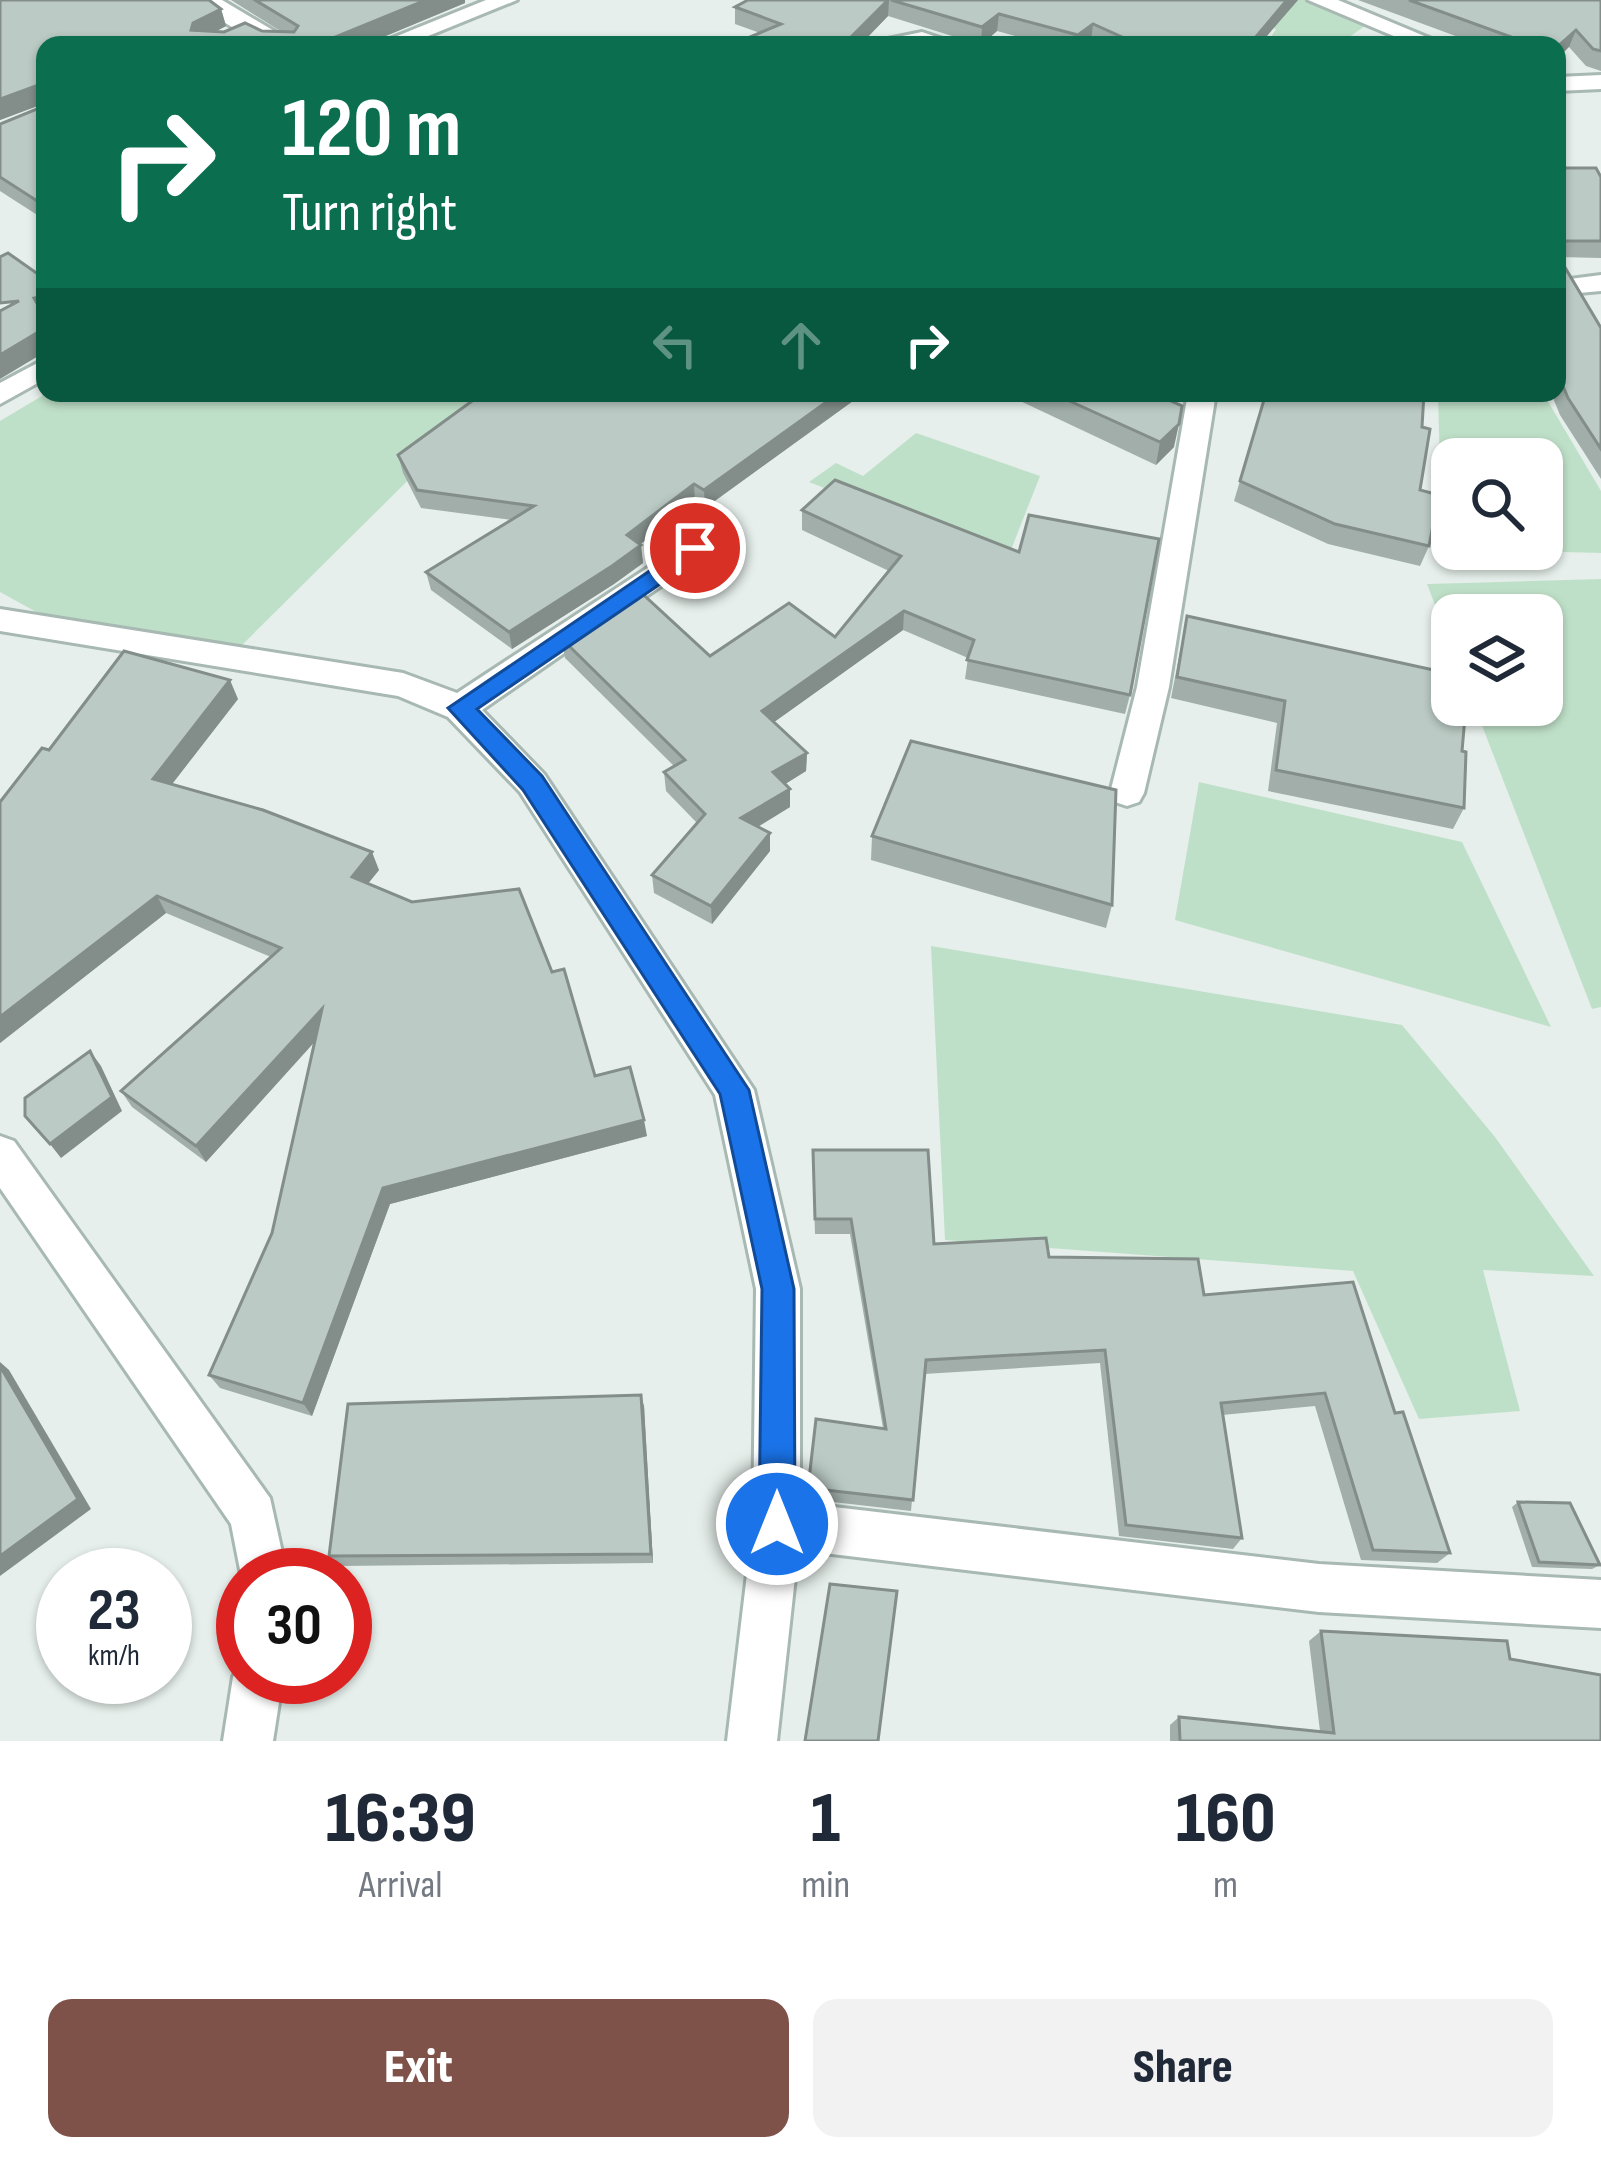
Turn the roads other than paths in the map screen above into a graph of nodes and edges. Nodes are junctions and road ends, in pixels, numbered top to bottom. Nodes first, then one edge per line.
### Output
1 (208, 0) edge
2 (506, 0) edge
3 (1318, 0) edge
4 (1380, 23) junction
5 (254, 36) edge
6 (410, 36) edge
7 (1361, 36) edge
8 (1412, 36) edge
9 (1601, 82) edge
10 (1566, 84) edge
11 (36, 373) edge
12 (0, 395) edge
13 (1200, 402) edge
14 (722, 529) dead end
15 (0, 620) edge
16 (460, 708) junction
17 (1127, 793) dead end
18 (0, 1154) edge
19 (777, 1524) junction
20 (258, 1548) edge
21 (1601, 1604) edge
22 (253, 1704) edge
23 (248, 1741) edge
24 (752, 1741) edge

1 - 5 street
2 - 6 street
3 - 4 street
4 - 7 street
4 - 8 street
9 - 10 street
11 - 12 street
13 - 17 street
14 - 16 street
15 - 16 street
16 - 19 street
18 - 20 street
19 - 21 street
19 - 24 street
22 - 23 street

